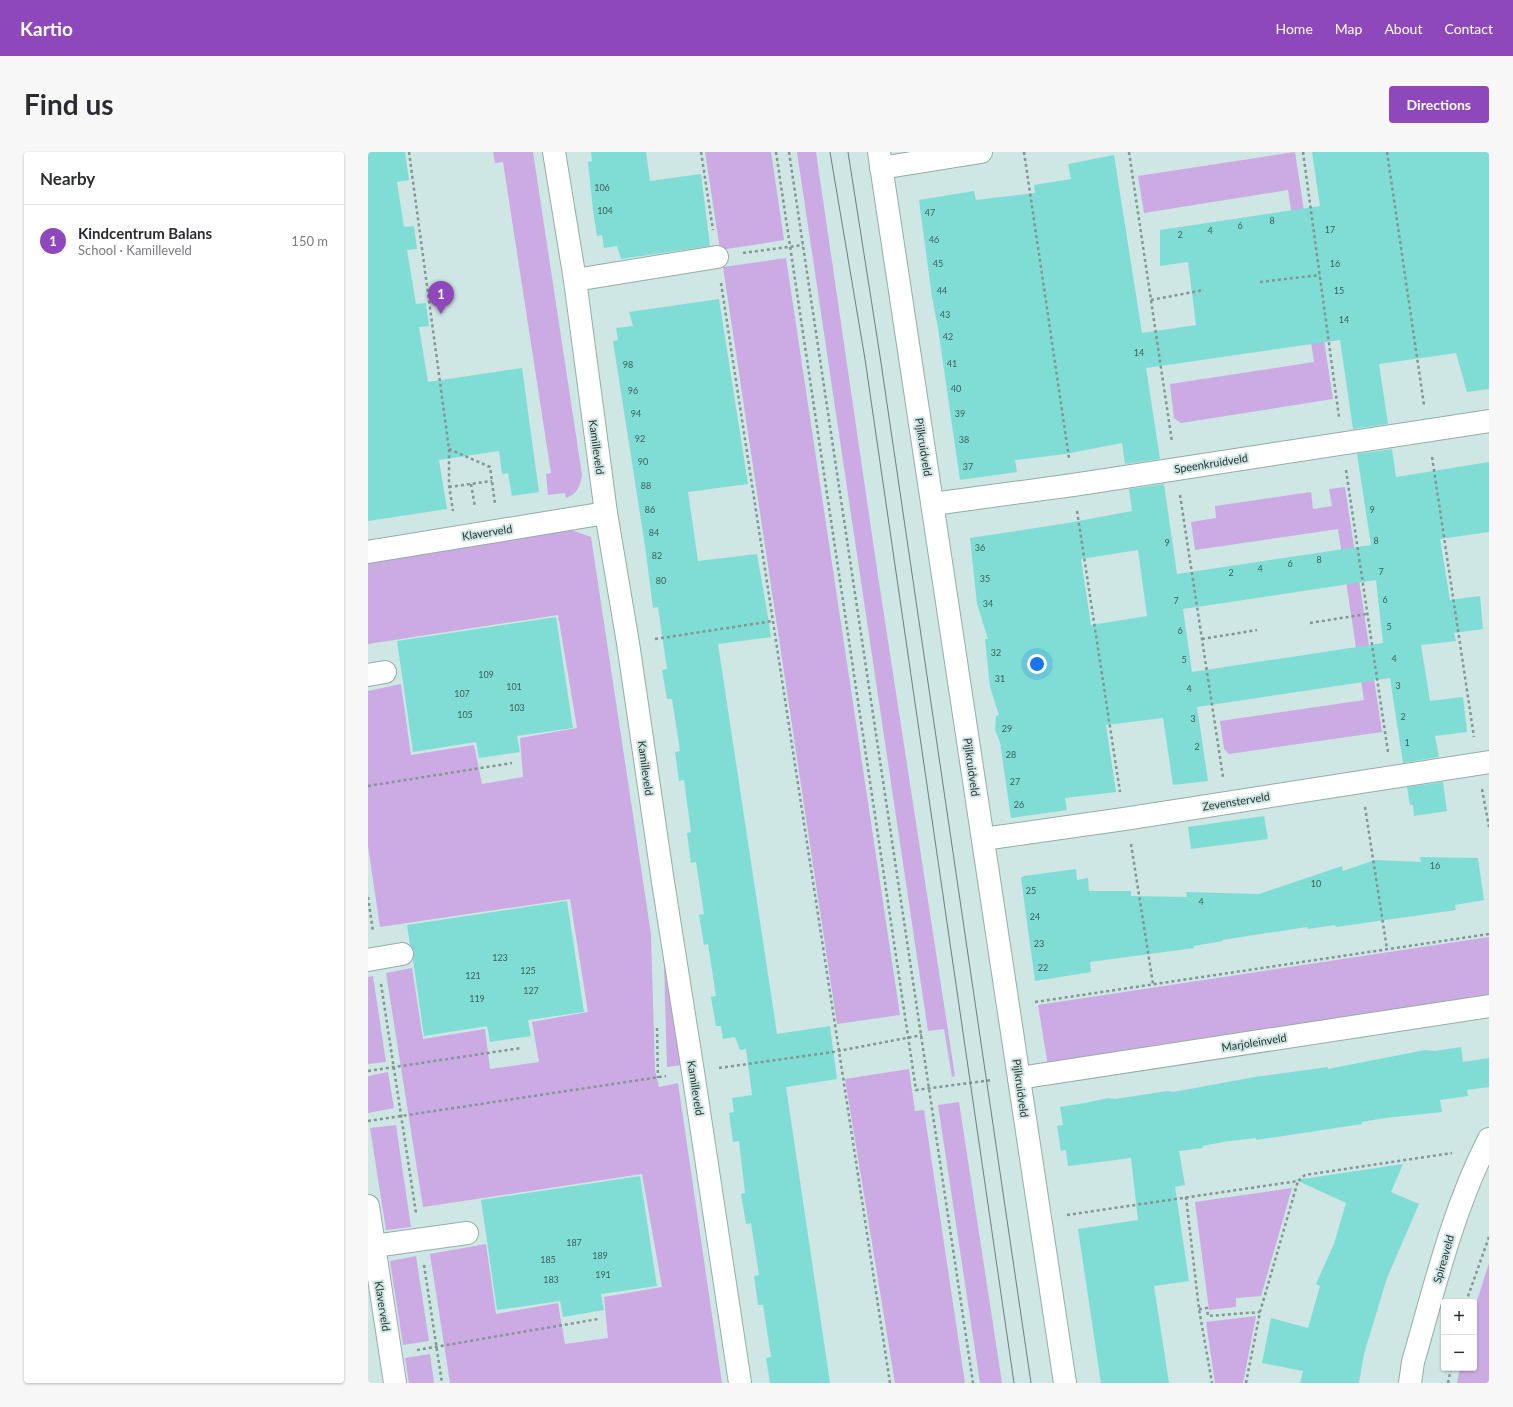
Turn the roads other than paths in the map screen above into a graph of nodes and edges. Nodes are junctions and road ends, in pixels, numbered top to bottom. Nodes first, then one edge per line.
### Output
1 (554, 152) edge
2 (981, 152) edge
3 (880, 160) edge
4 (717, 257) road end
5 (575, 280) junction
6 (1489, 421) edge
7 (933, 504) junction
8 (606, 513) junction
9 (368, 552) edge
10 (1483, 763) edge
11 (983, 838) junction
12 (402, 954) dead end
13 (372, 959) edge
14 (1489, 1006) edge
15 (1019, 1078) junction
16 (1489, 1139) edge
17 (368, 1206) edge
18 (467, 1233) dead end
19 (374, 1246) junction
20 (395, 1383) edge
21 (740, 1383) edge
22 (1065, 1383) edge
23 (1410, 1383) edge

1 - 5 street, Kamilleveld
2 - 3 street
3 - 7 street, Pijlkruidveld
4 - 5 street
5 - 8 street, Kamilleveld
6 - 7 street, Speenkruidveld
7 - 11 street, Pijlkruidveld
8 - 9 street, Klaverveld
8 - 21 street, Kamilleveld
10 - 11 street, Zevensterveld
11 - 15 street, Pijlkruidveld
12 - 13 street
14 - 15 street, Marjoleinveld
15 - 22 street, Pijlkruidveld
16 - 23 street, Spireaveld
17 - 19 street, Klaverveld
18 - 19 street
19 - 20 street, Klaverveld

